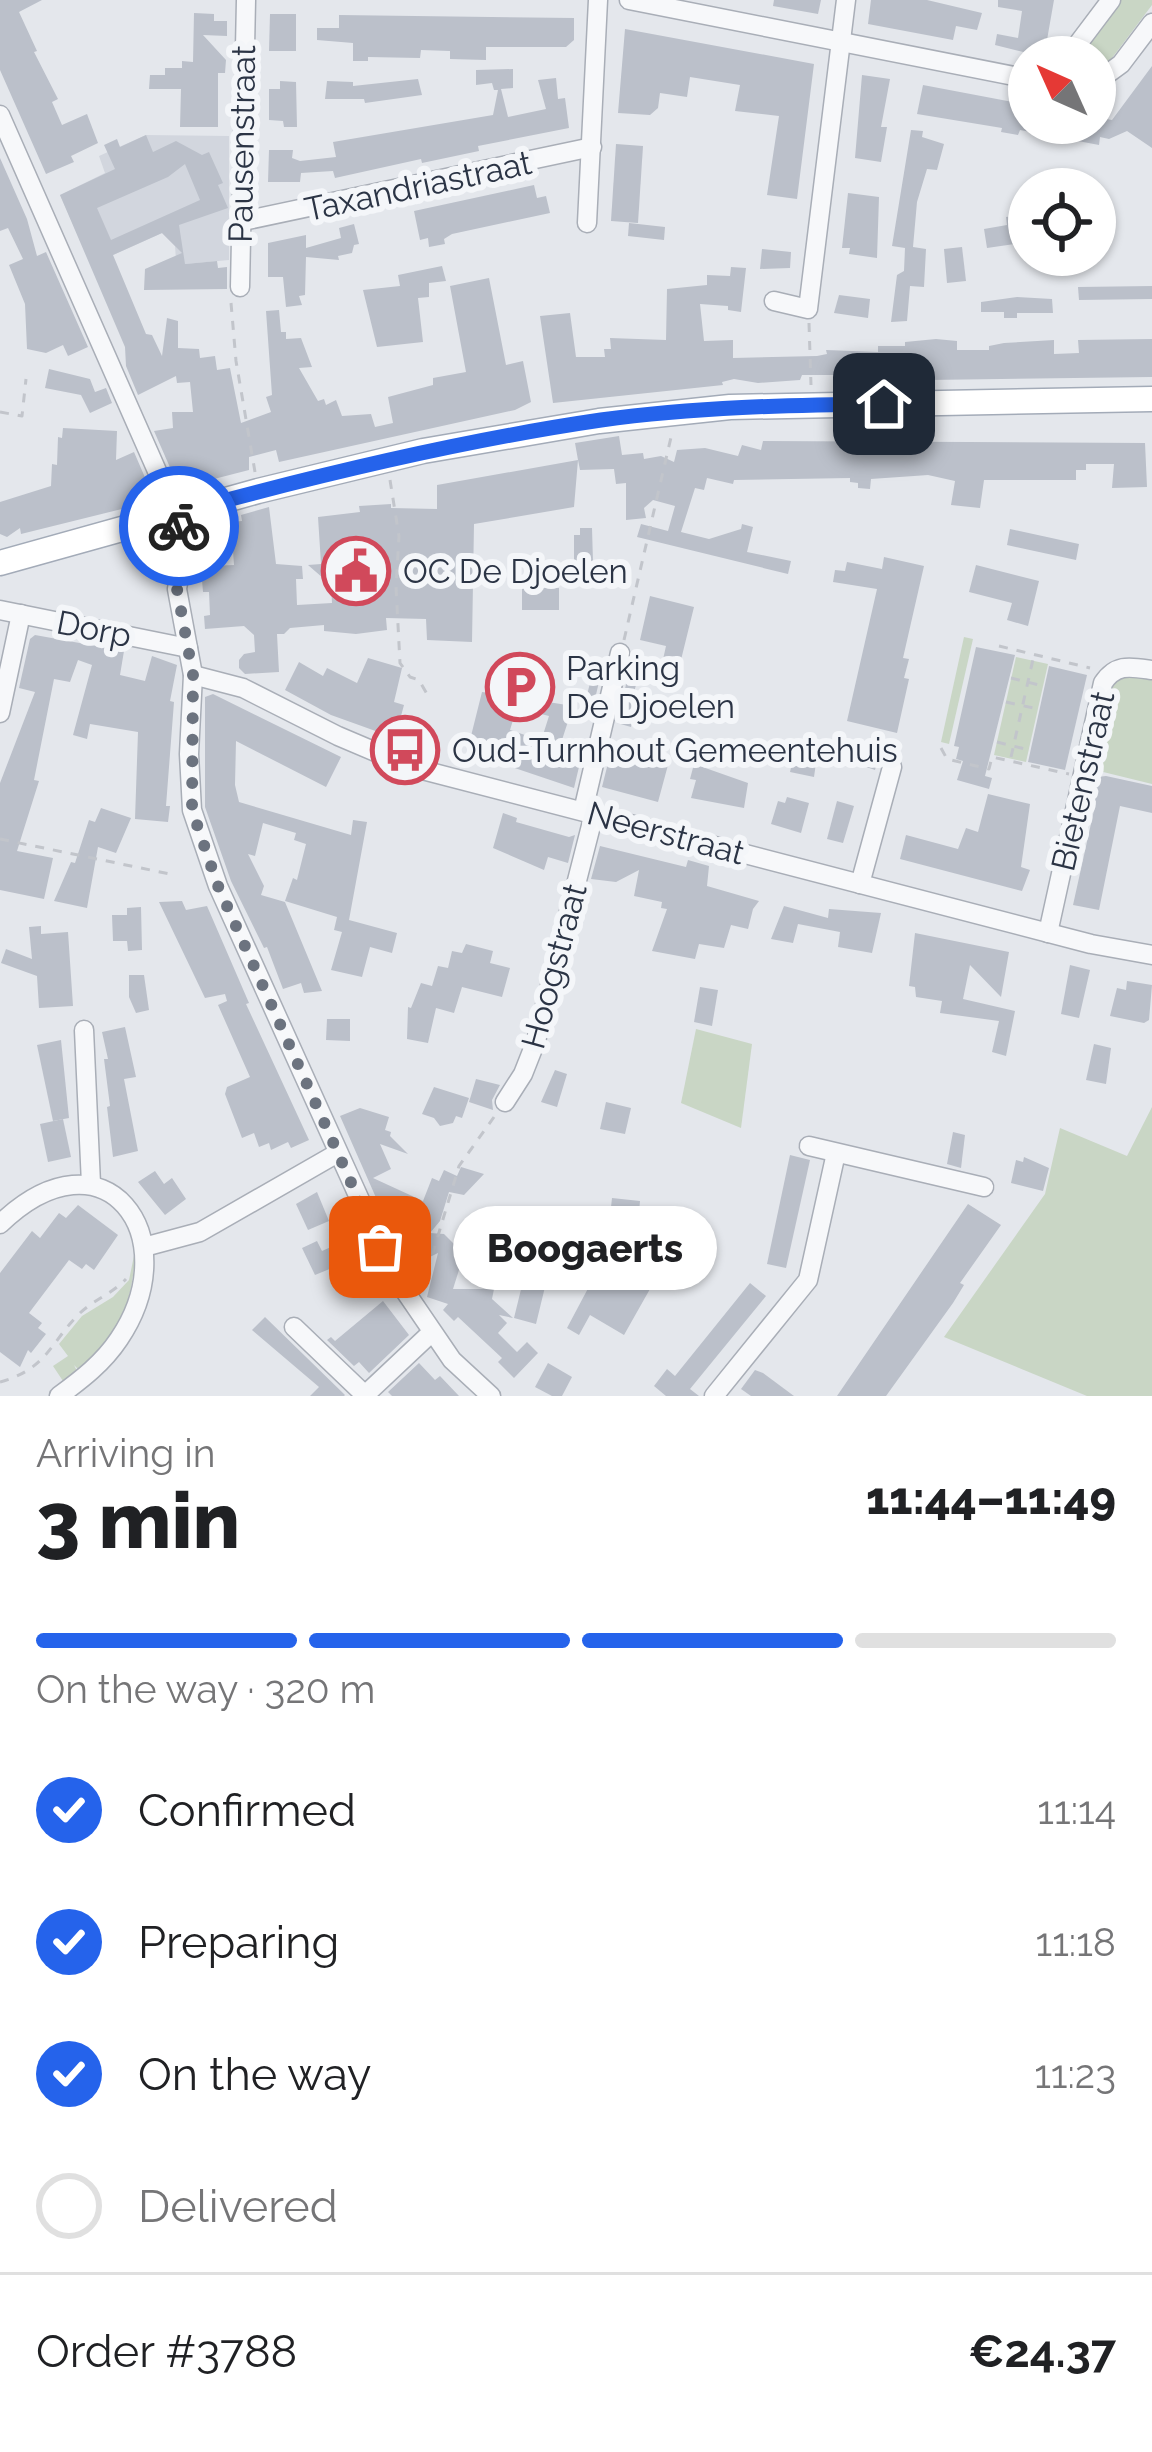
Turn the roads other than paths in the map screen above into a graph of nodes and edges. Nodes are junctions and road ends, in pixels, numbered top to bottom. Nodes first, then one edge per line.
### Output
1 (246, 0) edge
2 (598, 0) edge
3 (629, 0) edge
4 (846, 0) edge
5 (1111, 0) edge
6 (1152, 23) edge
7 (1084, 36) edge
8 (841, 44) junction
9 (1116, 67) edge
10 (1008, 75) edge
11 (0, 115) edge
12 (592, 148) junction
13 (243, 221) junction
14 (587, 223) dead end
15 (240, 287) road end
16 (774, 301) dead end
17 (1152, 399) edge
18 (176, 514) junction
19 (0, 563) edge
20 (0, 610) edge
21 (21, 614) junction
22 (188, 648) junction
23 (620, 653) road end
24 (1152, 670) edge
25 (193, 675) junction
26 (0, 713) edge
27 (892, 767) dead end
28 (589, 813) junction
29 (860, 884) junction
30 (1048, 933) junction
31 (1152, 955) edge
32 (84, 1030) dead end
33 (505, 1102) road end
34 (808, 1146) dead end
35 (836, 1153) junction
36 (336, 1154) junction
37 (91, 1184) junction
38 (984, 1187) dead end
39 (0, 1224) edge
40 (145, 1246) junction
41 (294, 1327) dead end
42 (431, 1333) junction
43 (59, 1396) edge
44 (365, 1396) edge
45 (490, 1396) edge
46 (714, 1396) edge

1 - 13 street, Pausenstraat
2 - 12 street
3 - 8 street
4 - 8 street
5 - 7 street
6 - 9 street
8 - 10 street
8 - 16 street
11 - 18 street
12 - 13 street, Taxandriastraat
12 - 14 street
13 - 15 street, Pausenstraat
17 - 18 main road
18 - 19 main road
18 - 22 street, Dorp
20 - 21 street, Dorp
21 - 22 street, Dorp
21 - 26 street
22 - 25 street, Dorp
23 - 28 street, Hoogstraat
24 - 30 street, Bietenstraat
25 - 28 street, Neerstraat
25 - 36 street, Dorp
27 - 29 street
28 - 29 street, Neerstraat
28 - 33 street, Hoogstraat
29 - 30 street, Neerstraat
30 - 31 street, Neerstraat
32 - 37 street
34 - 35 street
35 - 38 street
35 - 46 street
36 - 40 street
36 - 42 street, Dorp
37 - 39 street
37 - 40 street
40 - 43 street
41 - 44 street
42 - 44 street
42 - 45 street, Dorp

